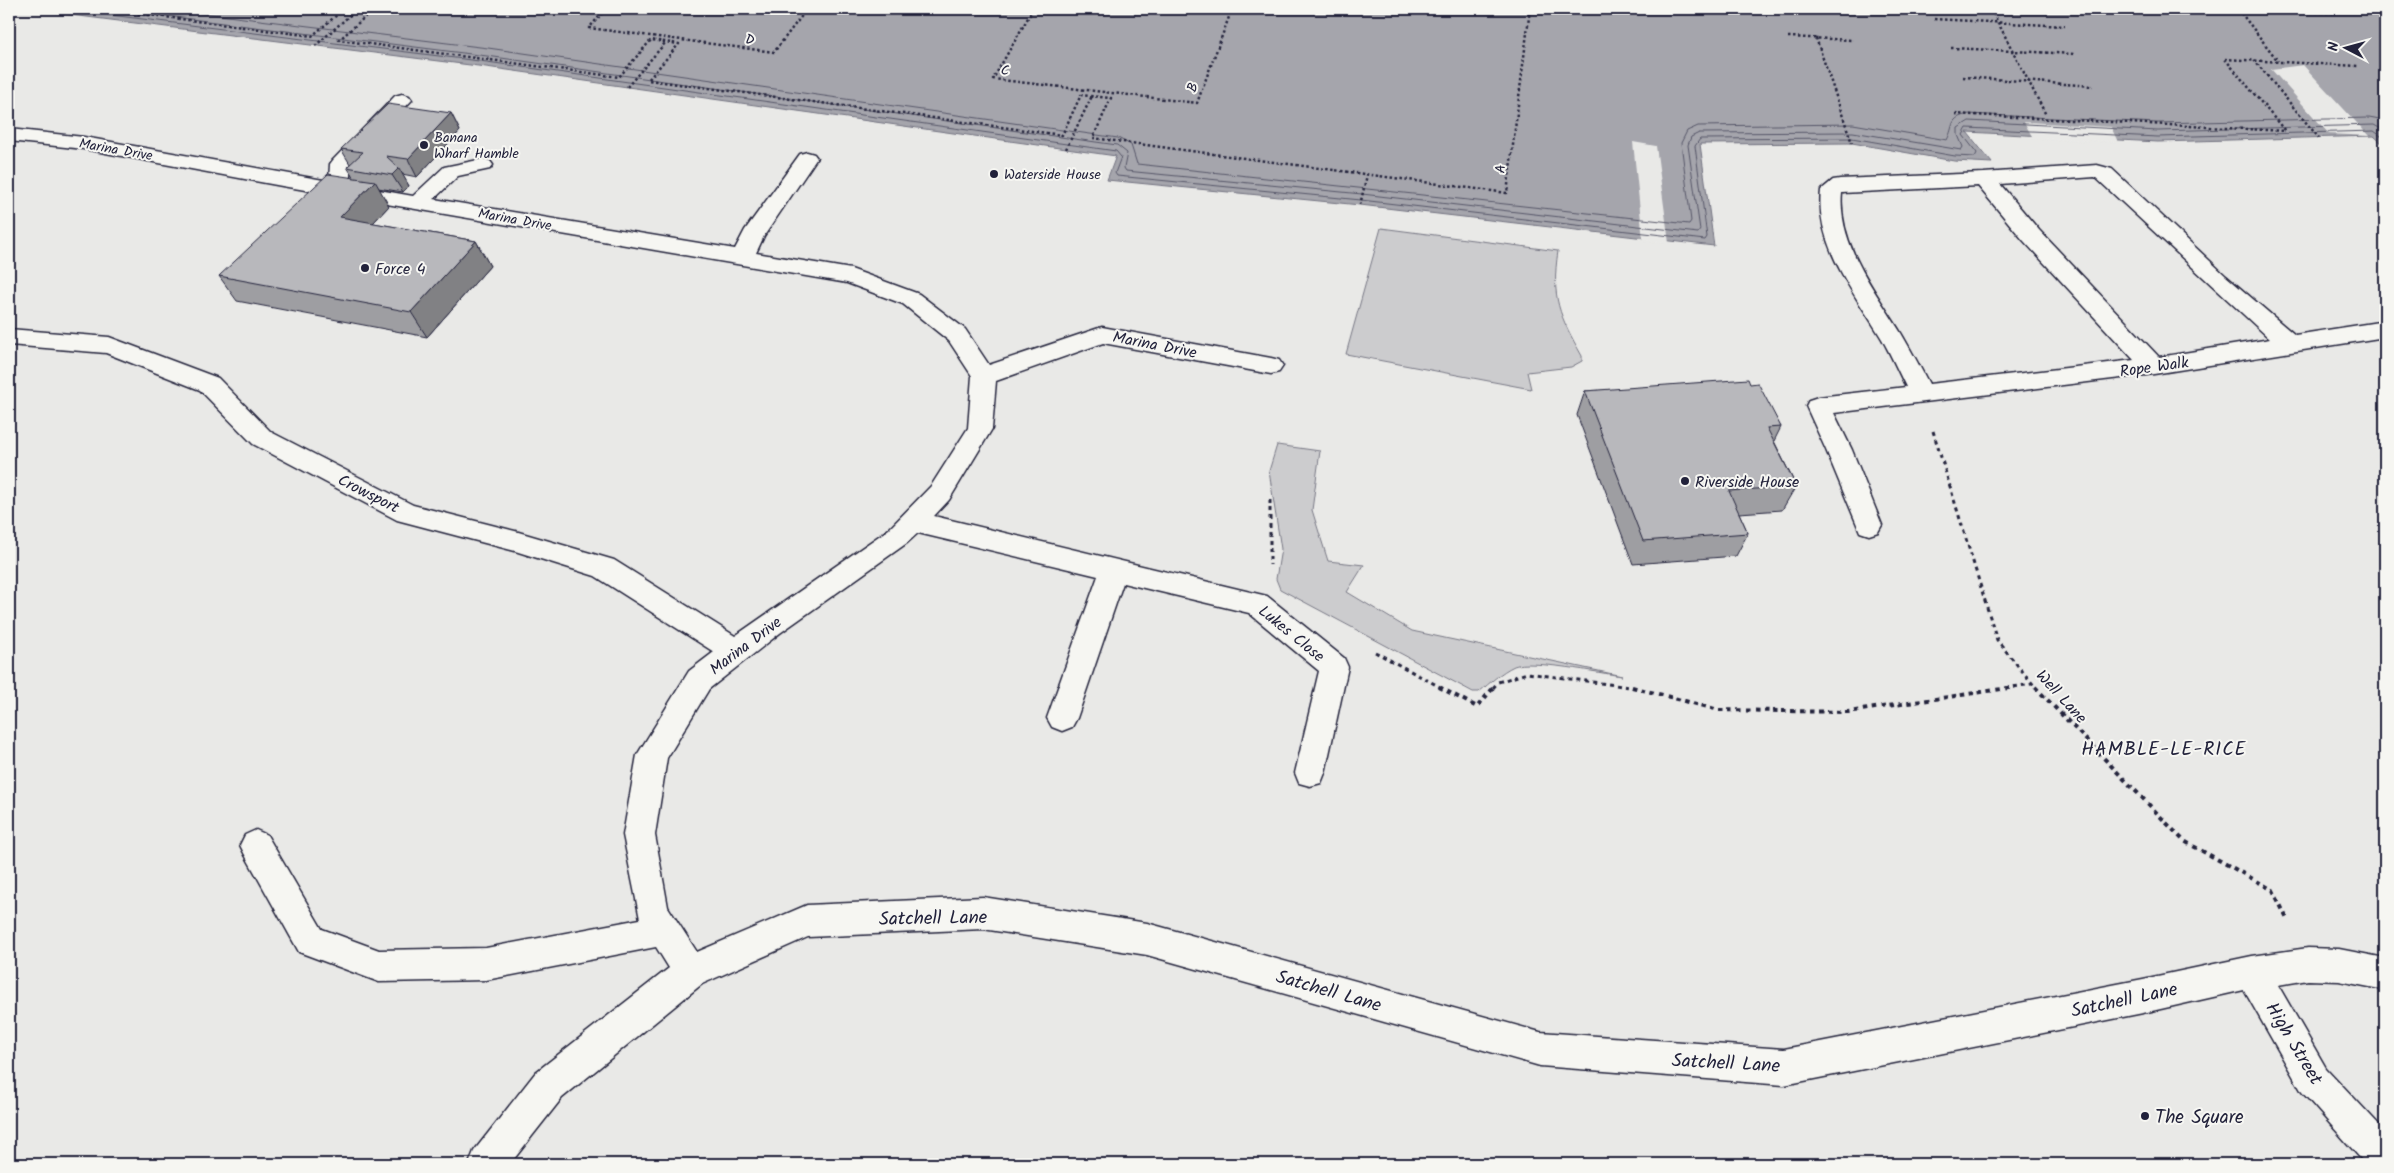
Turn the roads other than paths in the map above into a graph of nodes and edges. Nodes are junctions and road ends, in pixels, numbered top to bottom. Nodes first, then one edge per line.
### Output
1 (402, 100) dead end
2 (9, 135) edge
3 (807, 158) dead end
4 (483, 165) dead end
5 (1984, 179) junction
6 (339, 189) junction
7 (418, 203) junction
8 (743, 257) junction
9 (2385, 329) edge
10 (9, 337) edge
11 (2291, 345) junction
12 (1271, 366) dead end
13 (2154, 366) junction
14 (984, 376) junction
15 (1922, 395) junction
16 (912, 521) junction
17 (1869, 525) dead end
18 (1114, 570) junction
19 (736, 651) junction
20 (1062, 718) dead end
21 (1310, 773) dead end
22 (256, 845) dead end
23 (664, 930) junction
24 (690, 972) junction
25 (2252, 972) junction
26 (2385, 974) edge
27 (2385, 1152) edge
28 (486, 1164) edge

1 - 6 street
2 - 6 street, Marina Drive
3 - 8 street
4 - 7 street
5 - 11 street
5 - 13 street
5 - 15 street
6 - 7 street, Marina Drive
7 - 8 street, Marina Drive
8 - 14 street, Marina Drive
9 - 11 street, Rope Walk
10 - 19 street, Crowsport
11 - 13 street, Rope Walk
12 - 14 street, Marina Drive
13 - 15 street, Rope Walk
14 - 16 street, Marina Drive
15 - 17 street, Rope Walk
16 - 18 street, Lukes Close
16 - 19 street, Marina Drive
18 - 20 street
18 - 21 street, Lukes Close
19 - 23 street, Marina Drive
22 - 23 street
23 - 24 street, Marina Drive
24 - 25 street, Satchell Lane
24 - 28 street, Satchell Lane
25 - 26 street
25 - 27 street, High Street

